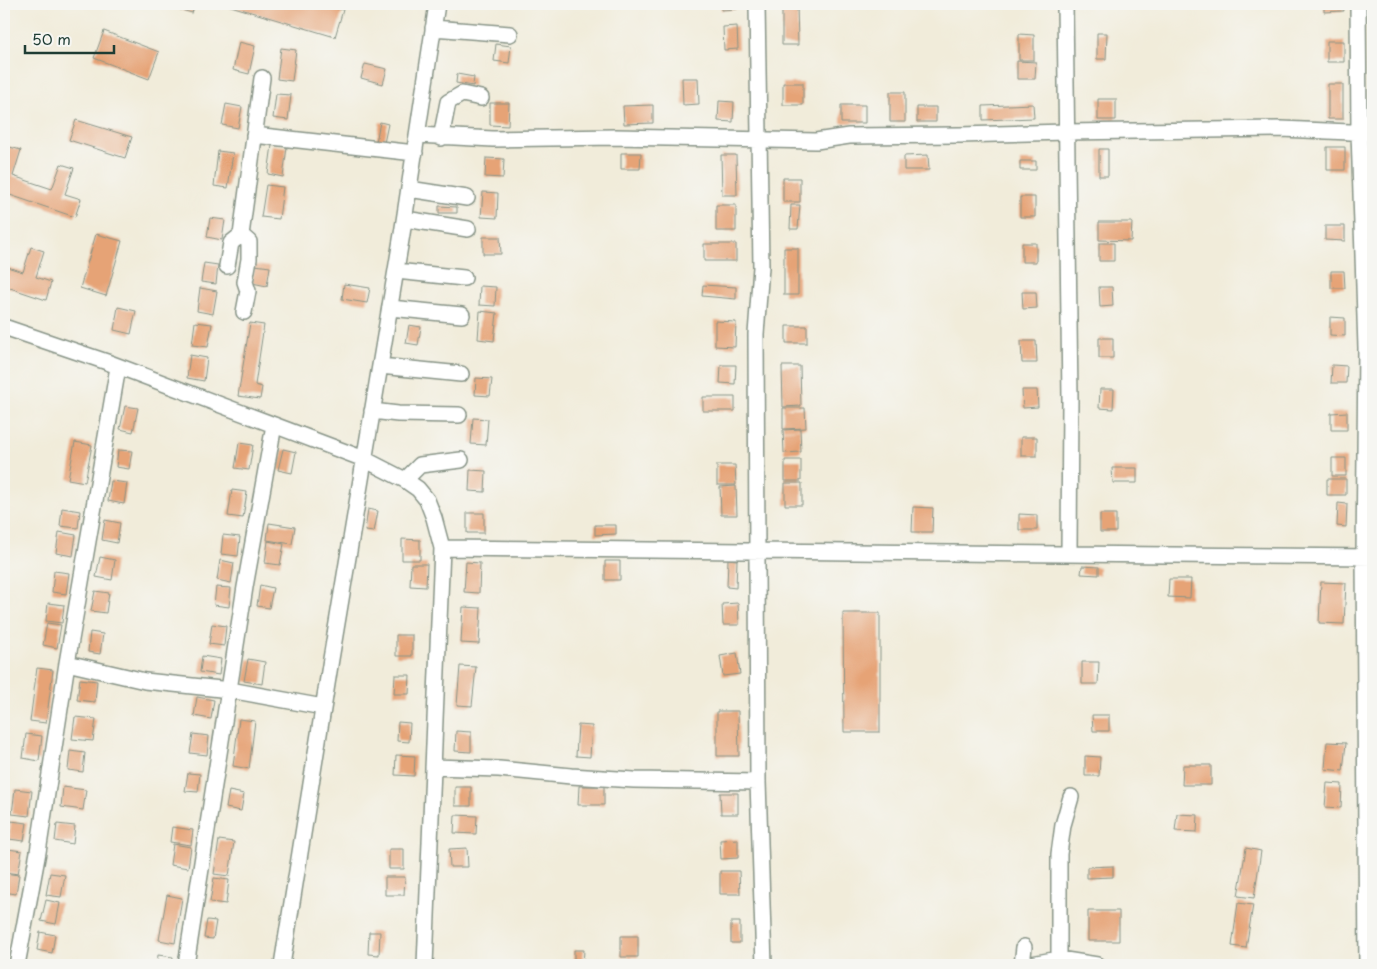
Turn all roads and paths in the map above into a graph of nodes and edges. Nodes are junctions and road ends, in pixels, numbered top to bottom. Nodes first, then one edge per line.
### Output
1 (437, 4) edge
2 (757, 4) edge
3 (1065, 4) edge
4 (1358, 4) edge
5 (433, 28) junction
6 (510, 34) dead end
7 (262, 78) dead end
8 (481, 98) dead end
9 (1066, 132) junction
10 (1366, 133) edge
11 (254, 135) junction
12 (417, 135) junction
13 (441, 138) junction
14 (759, 140) junction
15 (414, 153) junction
16 (409, 189) junction
17 (467, 198) dead end
18 (405, 219) junction
19 (468, 230) dead end
20 (241, 235) junction
21 (226, 266) dead end
22 (396, 271) junction
23 (464, 278) dead end
24 (390, 308) junction
25 (244, 312) dead end
26 (462, 315) dead end
27 (4, 327) edge
28 (118, 366) junction
29 (380, 366) junction
30 (461, 374) dead end
31 (372, 412) junction
32 (459, 415) dead end
33 (274, 425) junction
34 (364, 459) junction
35 (461, 460) dead end
36 (406, 480) junction
37 (442, 548) junction
38 (757, 550) junction
39 (1070, 554) junction
40 (1369, 557) edge
41 (67, 663) junction
42 (230, 690) junction
43 (323, 707) junction
44 (433, 767) junction
45 (758, 782) junction
46 (1071, 797) dead end
47 (1369, 802) edge
48 (1024, 948) dead end
49 (1059, 959) junction
50 (17, 965) edge
51 (186, 965) edge
52 (282, 965) edge
53 (425, 965) edge
54 (764, 965) edge
55 (1024, 965) edge
56 (1097, 965) edge
57 (1367, 965) edge

1 - 5 street
2 - 14 street
3 - 9 street
4 - 10 street
5 - 6 street
5 - 12 street
7 - 11 street
8 - 13 street
9 - 10 street
9 - 14 street
9 - 39 street
10 - 40 street
11 - 15 street
11 - 20 street
12 - 13 street
12 - 15 street
13 - 14 street
14 - 38 street
15 - 16 street
16 - 17 street
16 - 18 street
18 - 19 street
18 - 22 street
20 - 21 street
20 - 25 street
22 - 23 street
22 - 24 street
24 - 26 street
24 - 29 street
27 - 28 street
28 - 33 street
28 - 41 street
29 - 30 street
29 - 31 street
31 - 32 street
31 - 34 street
33 - 34 street
33 - 42 street
34 - 36 street
34 - 43 street
35 - 36 street
36 - 37 street
37 - 38 street
37 - 44 street
38 - 39 street
38 - 45 street
39 - 40 street
40 - 47 street
41 - 42 street
41 - 50 street
42 - 43 street
42 - 51 street
43 - 52 street
44 - 45 street
44 - 53 street
45 - 54 street
46 - 49 street
47 - 57 street
48 - 55 street
49 - 55 street
49 - 56 street

